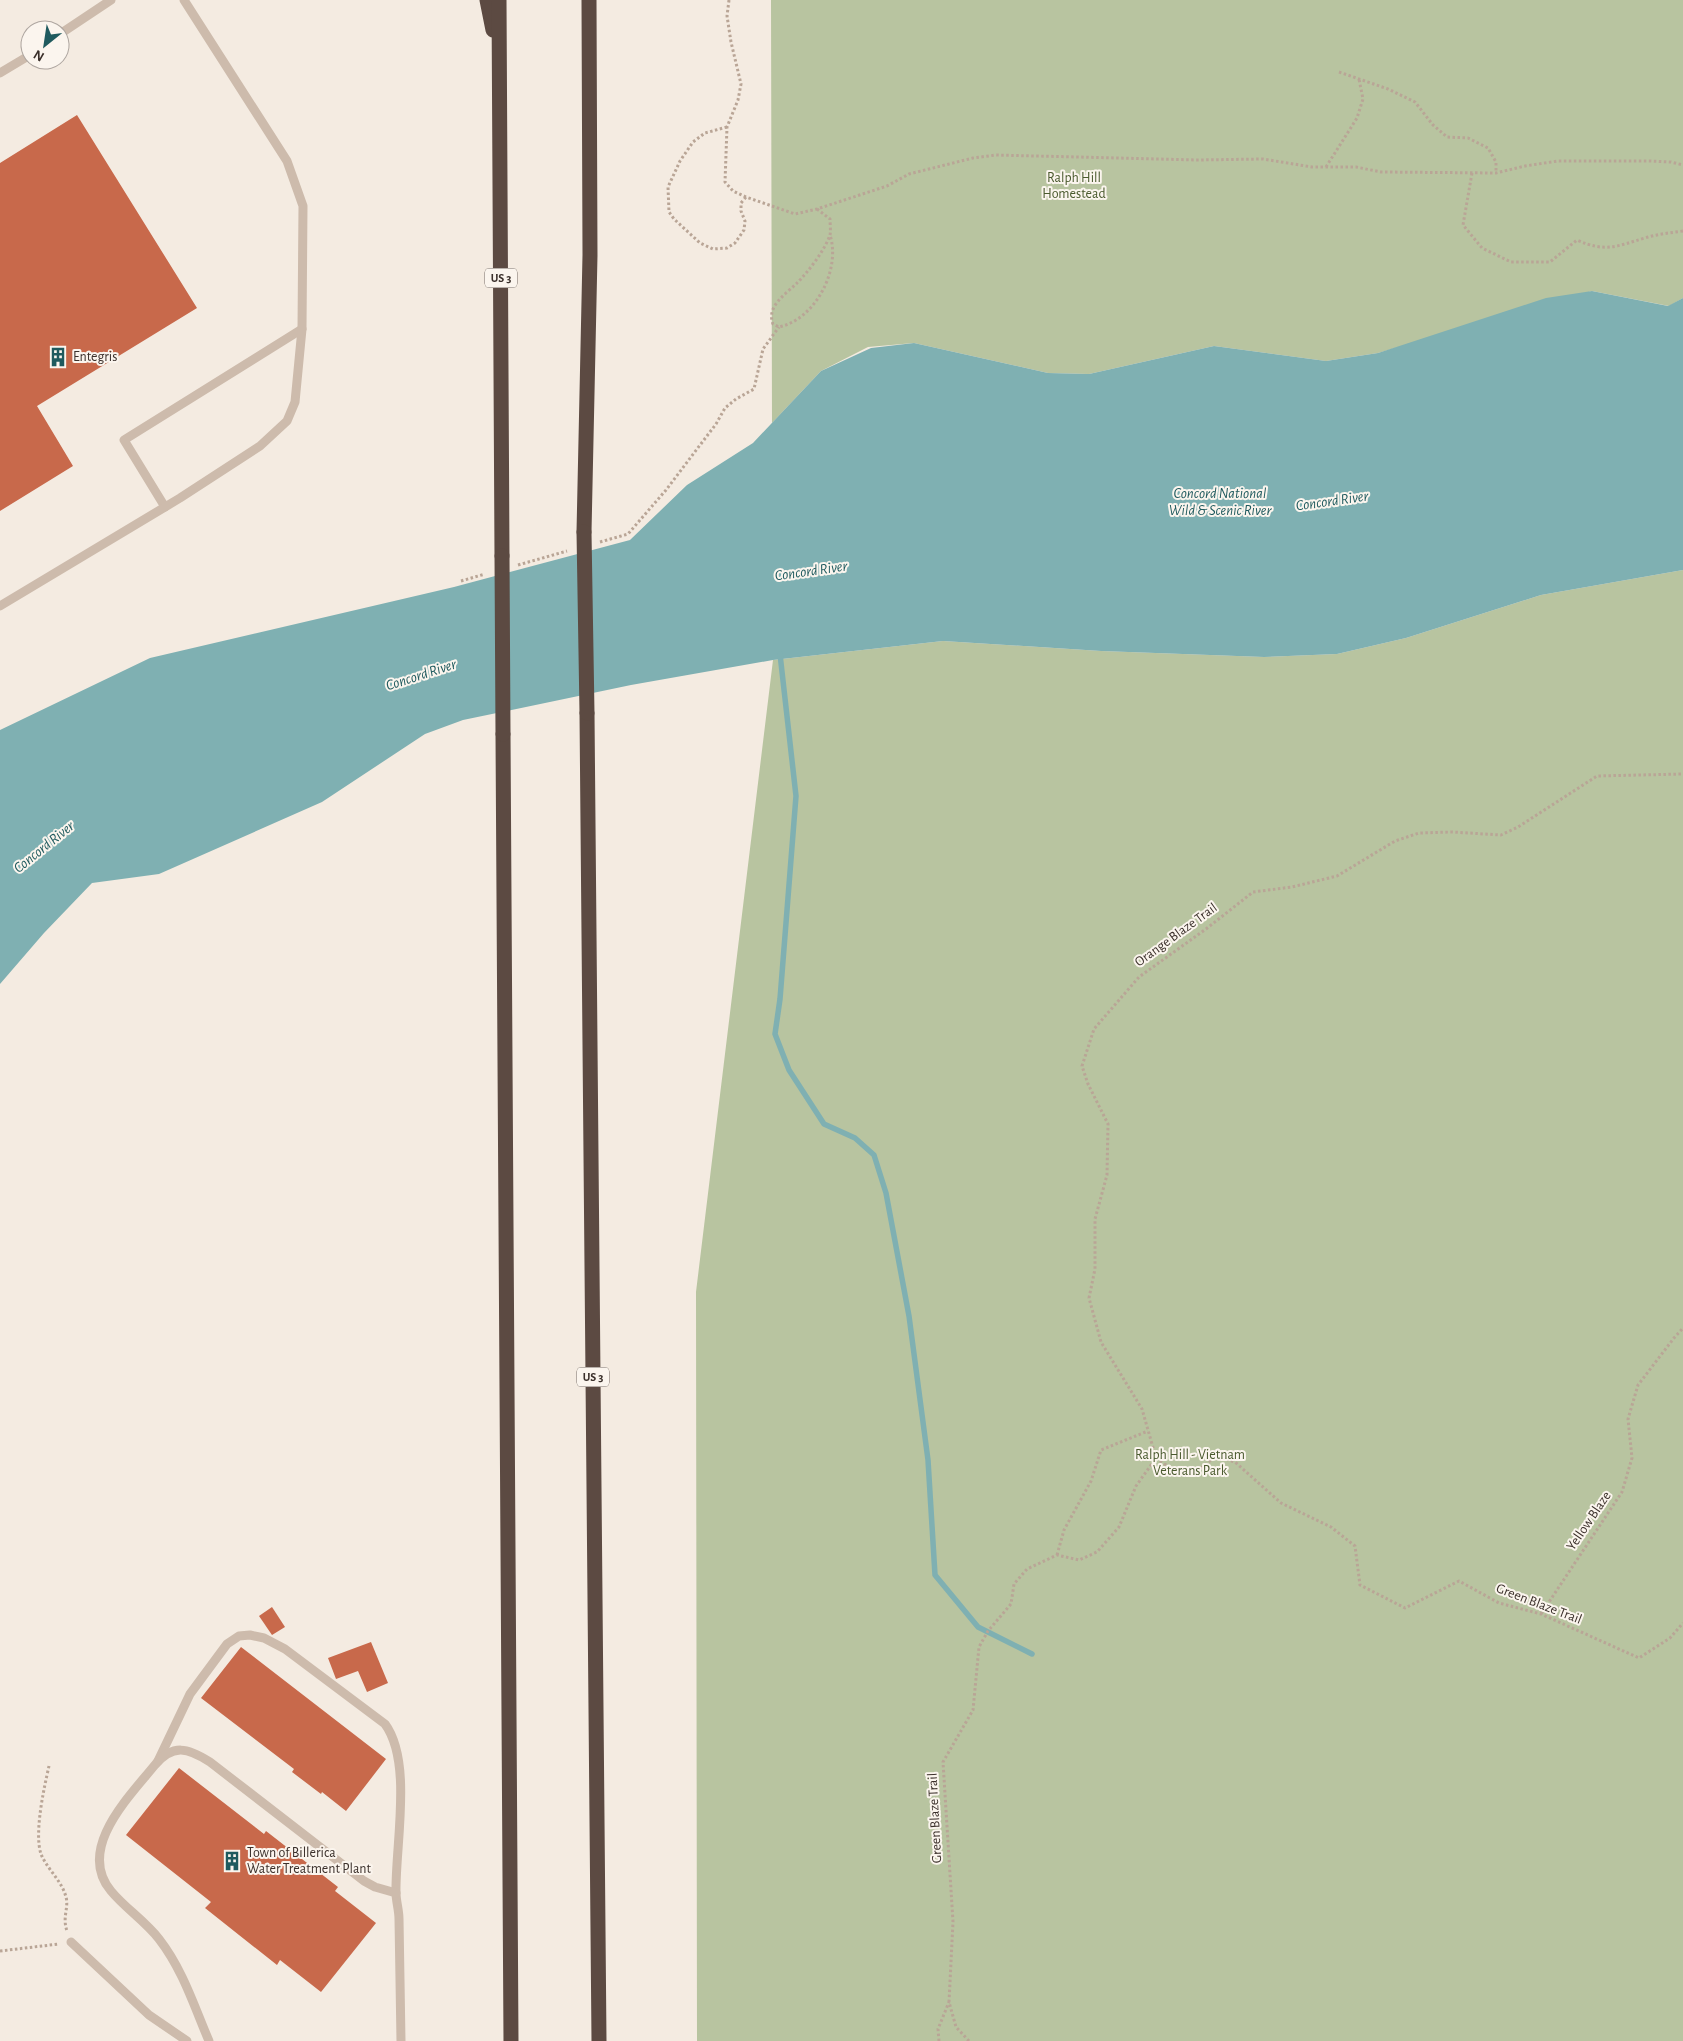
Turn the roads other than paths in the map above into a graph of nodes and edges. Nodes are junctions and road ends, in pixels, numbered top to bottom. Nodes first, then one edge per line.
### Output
1 (111, 0) edge
2 (184, 0) edge
3 (487, 0) edge
4 (499, 0) edge
5 (589, 0) edge
6 (70, 27) edge
7 (20, 61) edge
8 (500, 67) junction
9 (0, 74) edge
10 (302, 329) junction
11 (165, 507) junction
12 (0, 606) edge
13 (158, 1761) junction
14 (396, 1893) junction
15 (71, 1942) road end
16 (187, 2041) edge
17 (209, 2041) edge
18 (400, 2041) edge
19 (511, 2041) edge
20 (599, 2041) edge

1 - 6 lane
2 - 10 lane
3 - 8 highway
4 - 8 highway, US 3
5 - 20 highway, US 3, bridge
7 - 9 lane
8 - 19 highway, US 3, bridge
10 - 11 lane
10 - 11 lane
11 - 12 lane
13 - 14 lane
13 - 14 lane
13 - 17 lane
14 - 18 lane
15 - 16 lane

